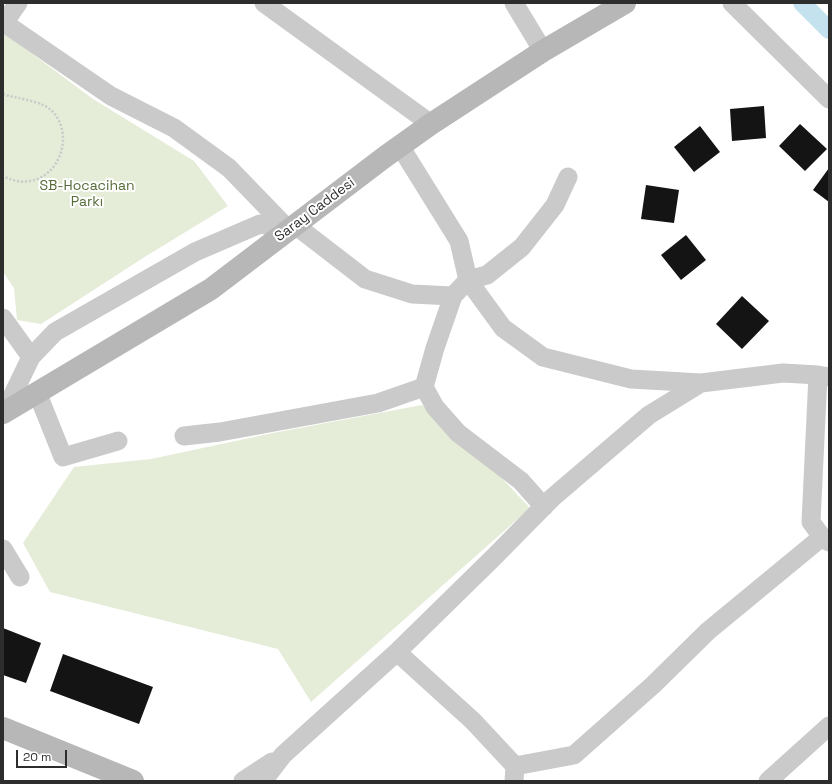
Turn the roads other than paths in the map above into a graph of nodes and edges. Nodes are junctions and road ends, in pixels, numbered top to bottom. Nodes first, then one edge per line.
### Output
1 (18, 3) edge
2 (264, 3) edge
3 (514, 3) edge
4 (625, 3) edge
5 (732, 3) edge
6 (3, 22) edge
7 (543, 51) junction
8 (829, 99) edge
9 (430, 124) junction
10 (400, 146) junction
11 (568, 177) dead end
12 (292, 227) junction
13 (468, 280) junction
14 (453, 296) junction
15 (3, 318) edge
16 (31, 357) junction
17 (824, 376) edge
18 (701, 383) junction
19 (424, 387) junction
20 (37, 392) junction
21 (4, 412) edge
22 (184, 436) dead end
23 (118, 441) dead end
24 (544, 507) junction
25 (826, 540) edge
26 (3, 549) edge
27 (20, 577) dead end
28 (397, 652) junction
29 (829, 726) edge
30 (3, 728) edge
31 (283, 755) junction
32 (514, 773) edge
33 (134, 781) edge
34 (243, 781) edge
35 (263, 781) edge
36 (768, 781) edge

1 - 6 street
2 - 9 street
3 - 7 street
4 - 7 street, Saray Caddesi
5 - 8 street
6 - 12 street
7 - 9 street, Saray Caddesi
9 - 10 street, Saray Caddesi
10 - 12 street, Saray Caddesi
10 - 13 street
11 - 13 street
12 - 14 street
12 - 16 street
12 - 20 street, Saray Caddesi
13 - 14 street
13 - 18 street
14 - 19 street
15 - 16 street
16 - 21 street
17 - 18 street
17 - 25 street
18 - 24 street
19 - 22 street
19 - 24 street
20 - 21 street, Saray Caddesi
20 - 23 street
24 - 28 street
25 - 32 street
26 - 27 street
28 - 31 street
28 - 32 street
29 - 36 street
30 - 33 street
31 - 34 street
31 - 35 street

